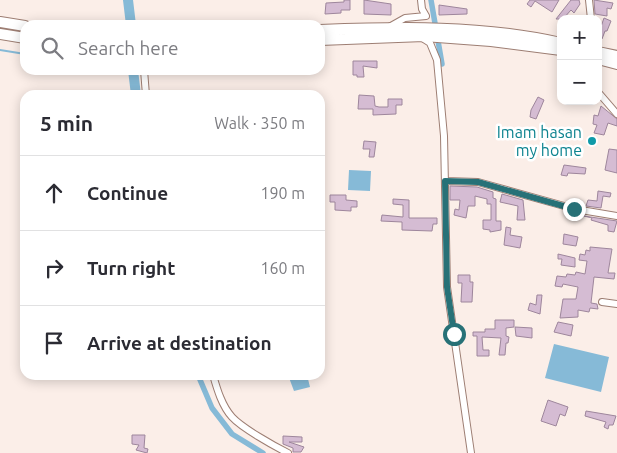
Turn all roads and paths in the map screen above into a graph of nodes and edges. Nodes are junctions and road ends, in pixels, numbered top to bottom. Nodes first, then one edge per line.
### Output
1 (421, 0) edge
2 (589, 0) edge
3 (591, 15) edge
4 (0, 22) edge
5 (20, 25) edge
6 (389, 27) junction
7 (325, 30) edge
8 (422, 33) junction
9 (449, 33) junction
10 (0, 34) edge
11 (20, 37) edge
12 (325, 40) edge
13 (557, 42) edge
14 (557, 49) edge
15 (602, 53) edge
16 (617, 56) edge
17 (602, 61) edge
18 (617, 64) edge
19 (144, 75) edge
20 (146, 90) edge
21 (602, 97) edge
22 (617, 114) edge
23 (445, 181) junction
24 (617, 216) edge
25 (602, 302) dead end
26 (617, 304) edge
27 (214, 380) edge
28 (288, 453) edge
29 (471, 453) edge

1 - 6 street
2 - 3 street
4 - 5 highway
6 - 7 highway
6 - 8 highway
8 - 9 highway
8 - 12 highway
8 - 23 street
9 - 13 highway
9 - 14 highway
10 - 11 highway
15 - 16 highway
17 - 18 highway
19 - 20 street
21 - 22 street
23 - 24 street
23 - 29 street
25 - 26 street
27 - 28 street

